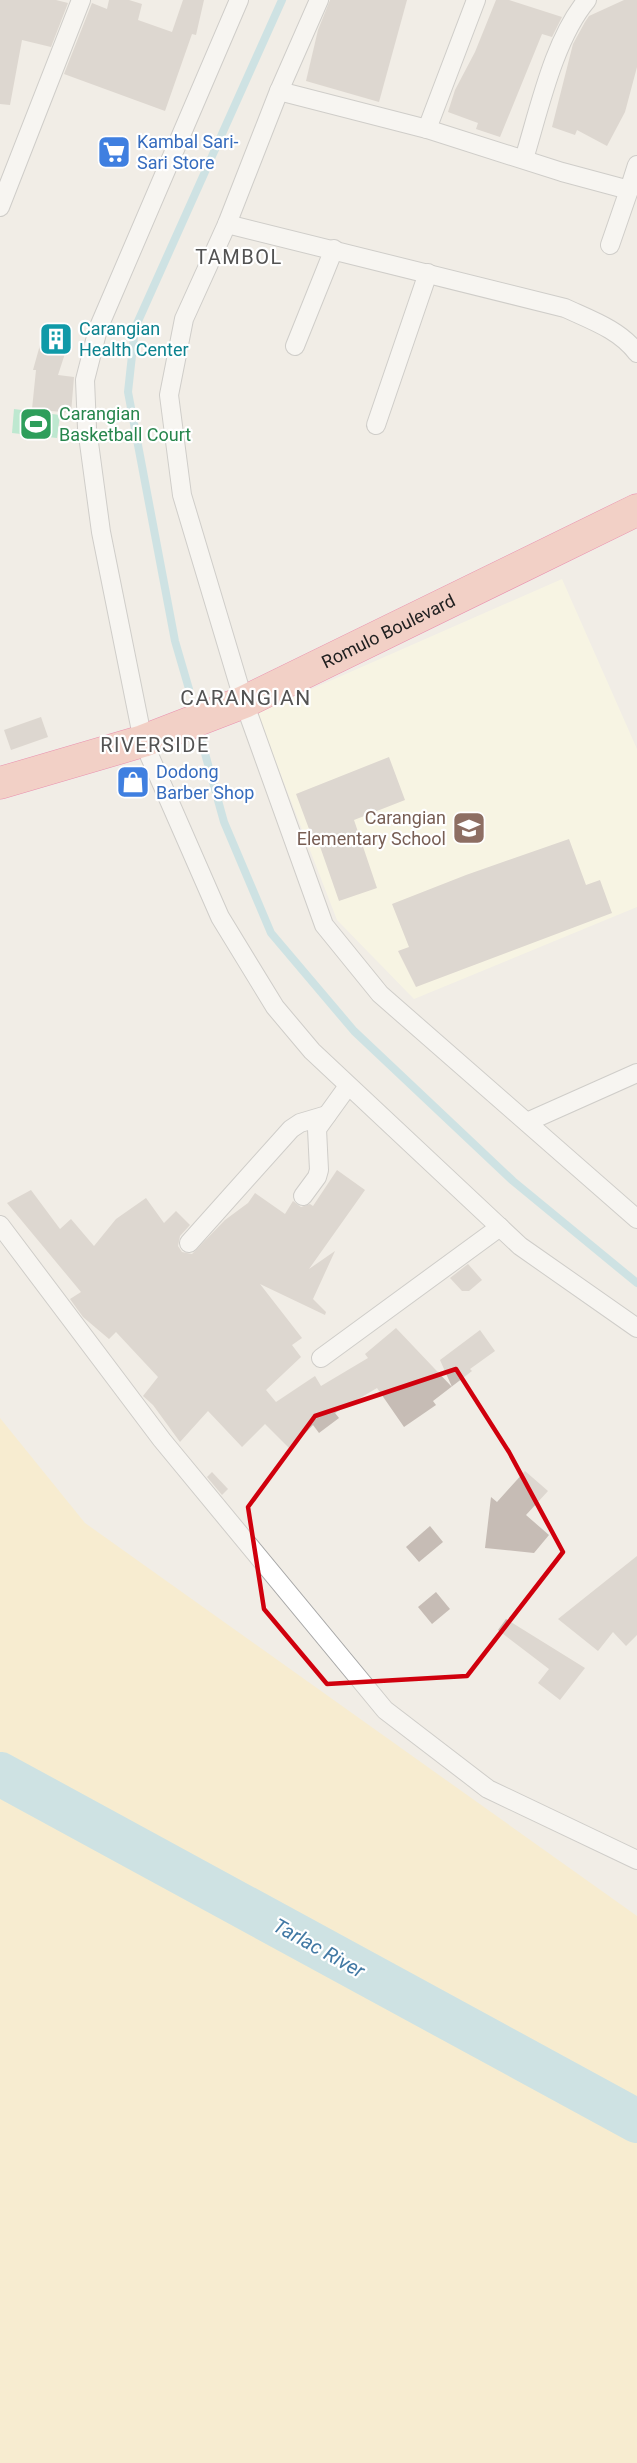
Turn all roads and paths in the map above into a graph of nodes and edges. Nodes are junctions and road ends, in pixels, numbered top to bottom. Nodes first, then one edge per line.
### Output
1 (81, 0) edge
2 (239, 0) edge
3 (319, 0) edge
4 (476, 0) edge
5 (587, 0) edge
6 (279, 91) junction
7 (427, 129) junction
8 (524, 159) junction
9 (637, 165) edge
10 (629, 190) junction
11 (0, 207) edge
12 (227, 224) junction
13 (610, 245) dead end
14 (334, 249) junction
15 (428, 273) junction
16 (295, 346) dead end
17 (637, 353) edge
18 (376, 425) dead end
19 (637, 510) edge
20 (244, 702) junction
21 (143, 741) junction
22 (2, 780) edge
23 (637, 1072) edge
24 (348, 1086) junction
25 (327, 1115) junction
26 (527, 1122) junction
27 (303, 1196) dead end
28 (637, 1219) edge
29 (0, 1225) edge
30 (500, 1227) junction
31 (189, 1243) dead end
32 (637, 1328) edge
33 (321, 1358) dead end
34 (637, 1860) edge

1 - 11 street
2 - 21 street
3 - 6 street
4 - 7 street
5 - 8 street
6 - 7 street
6 - 12 street
7 - 8 street
8 - 10 street
9 - 10 street
10 - 13 street
12 - 14 street
12 - 20 street
14 - 15 street
14 - 16 street
15 - 17 street
15 - 18 street
19 - 20 highway, Romulo Boulevard
20 - 21 highway, Romulo Boulevard
20 - 26 street
21 - 22 highway, Romulo Boulevard
21 - 24 street
23 - 26 street
24 - 25 street
24 - 30 street
25 - 27 street
25 - 31 street
26 - 28 street
29 - 34 street
30 - 32 street
30 - 33 street

